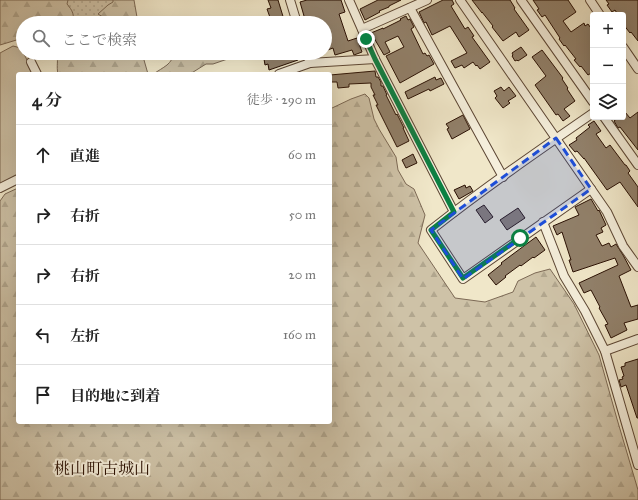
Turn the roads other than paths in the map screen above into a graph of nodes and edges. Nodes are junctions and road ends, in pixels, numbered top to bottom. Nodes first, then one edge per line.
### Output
1 (290, 0) edge
2 (349, 0) edge
3 (427, 0) edge
4 (460, 0) edge
5 (521, 0) edge
6 (590, 0) edge
7 (410, 8) junction
8 (598, 12) edge
9 (295, 16) edge
10 (362, 29) junction
11 (624, 48) edge
12 (375, 59) junction
13 (309, 60) edge
14 (31, 62) dead end
15 (310, 63) junction
16 (638, 69) edge
17 (36, 72) edge
18 (285, 72) edge
19 (590, 98) edge
20 (590, 116) edge
21 (606, 120) edge
22 (556, 138) junction
23 (638, 165) edge
24 (503, 177) junction
25 (16, 180) edge
26 (0, 188) edge
27 (591, 189) junction
28 (454, 212) junction
29 (543, 222) junction
30 (638, 267) edge
31 (638, 339) edge
32 (605, 352) junction
33 (638, 465) edge

1 - 9 street
2 - 10 street
3 - 7 street
4 - 22 street
5 - 19 street
6 - 8 street
7 - 10 street
7 - 24 street
10 - 12 street
11 - 16 street
12 - 15 street
12 - 28 street
13 - 15 street
14 - 17 street
15 - 18 street
20 - 22 street
21 - 23 street
22 - 24 street
22 - 27 street
24 - 28 street
25 - 26 street
27 - 29 street
27 - 30 street
28 - 29 street
29 - 32 street
31 - 32 street
32 - 33 street

